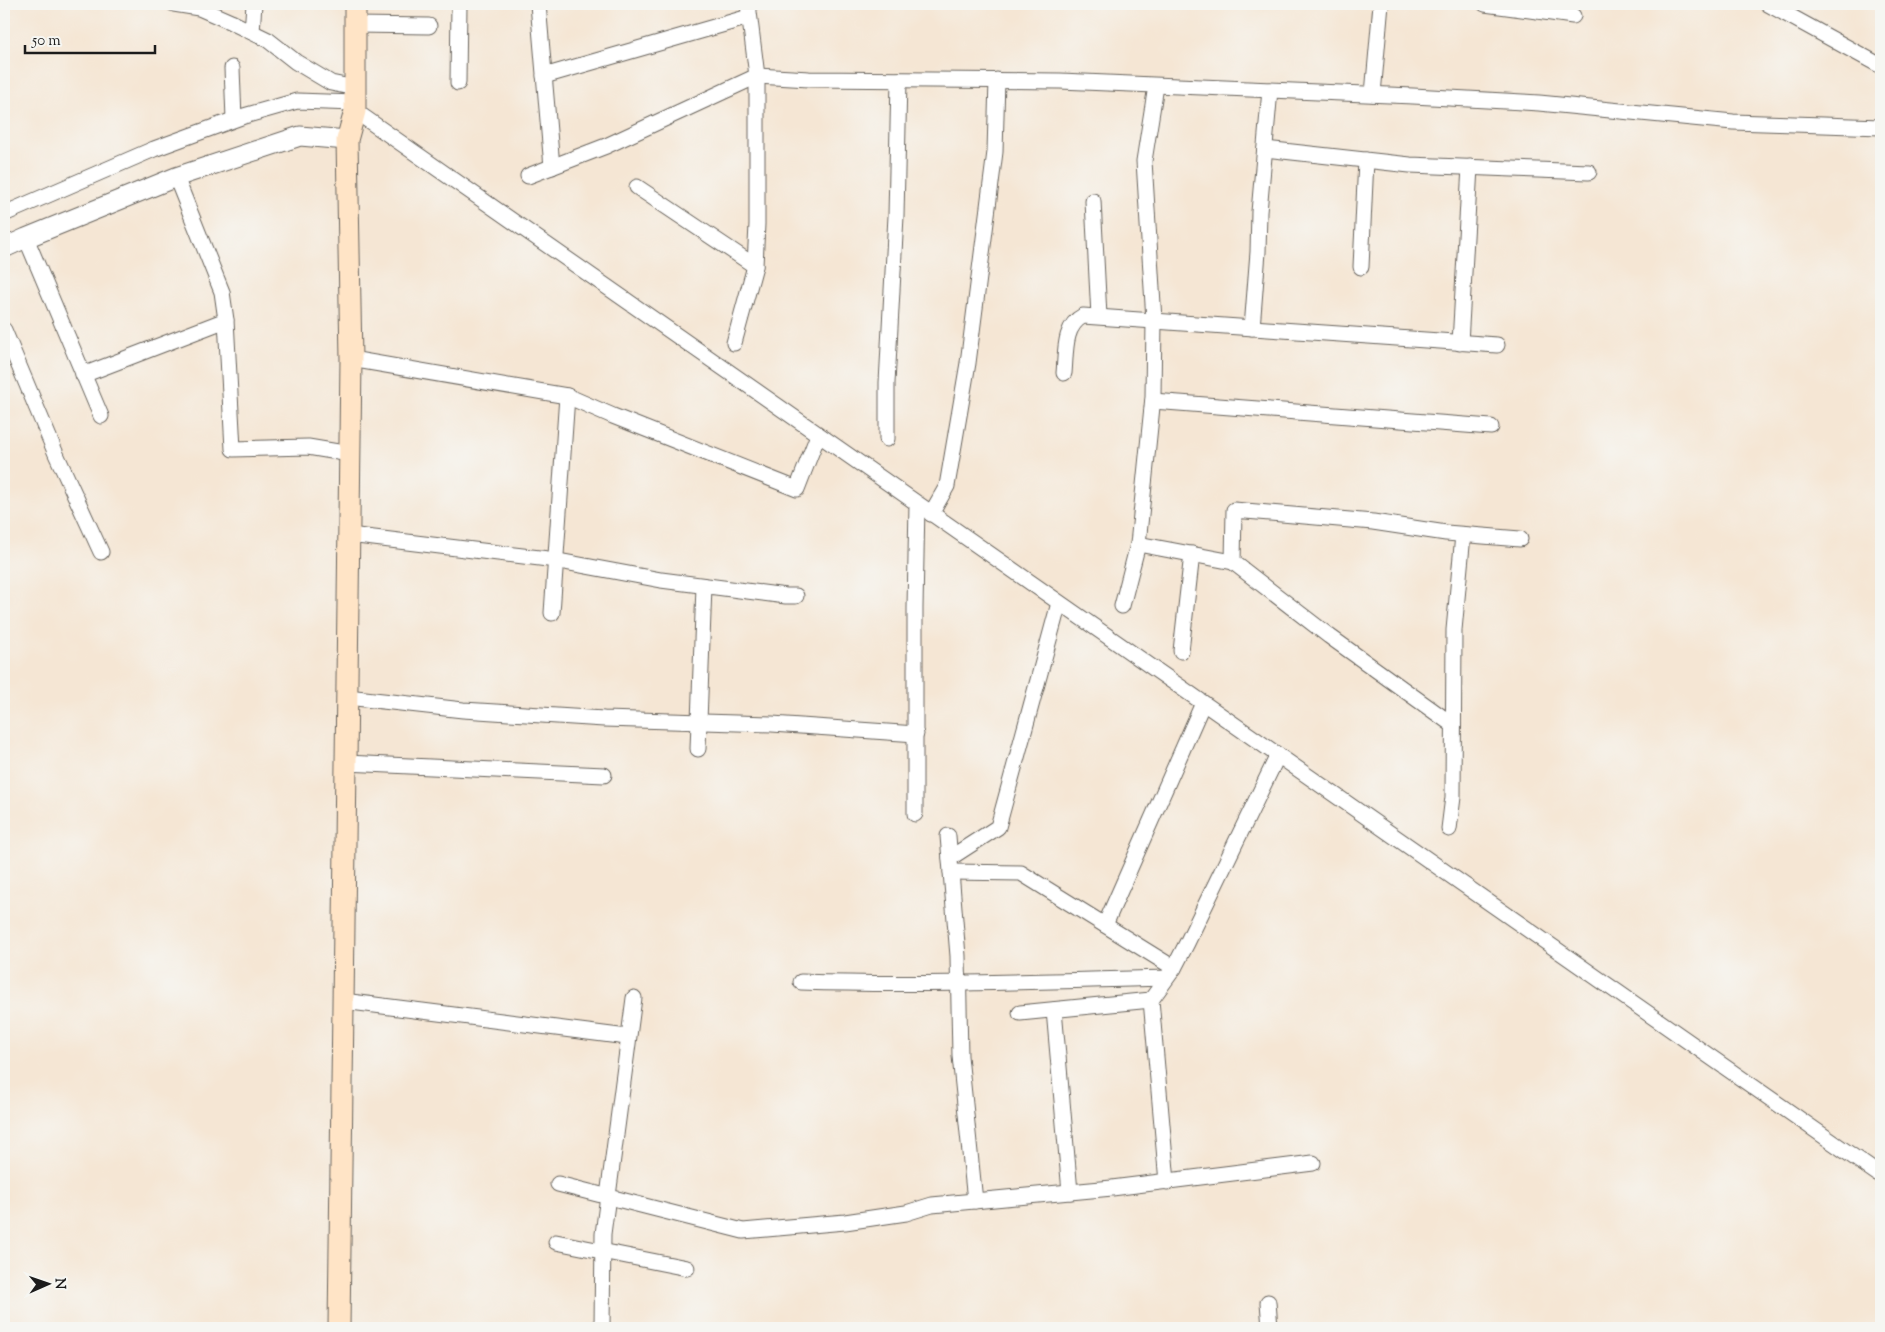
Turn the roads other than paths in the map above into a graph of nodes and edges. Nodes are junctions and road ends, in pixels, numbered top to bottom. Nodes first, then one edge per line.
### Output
1 (174, 4) edge
2 (254, 4) edge
3 (459, 4) edge
4 (538, 4) edge
5 (1381, 4) edge
6 (1486, 4) edge
7 (1768, 4) edge
8 (748, 10) edge
9 (355, 14) edge
10 (1573, 16) dead end
11 (429, 26) dead end
12 (252, 32) junction
13 (1881, 66) edge
14 (232, 68) dead end
15 (544, 76) junction
16 (757, 76) junction
17 (898, 80) junction
18 (997, 80) junction
19 (458, 83) dead end
20 (1156, 86) junction
21 (1270, 90) junction
22 (1373, 94) junction
23 (355, 101) junction
24 (234, 120) junction
25 (1881, 127) edge
26 (347, 140) junction
27 (1265, 149) junction
28 (1366, 160) junction
29 (552, 167) junction
30 (1470, 167) junction
31 (1589, 172) dead end
32 (528, 176) dead end
33 (176, 177) junction
34 (637, 187) dead end
35 (1093, 201) dead end
36 (4, 214) edge
37 (26, 238) junction
38 (4, 248) edge
39 (755, 266) junction
40 (1361, 266) dead end
41 (1099, 316) junction
42 (226, 320) junction
43 (1154, 320) junction
44 (1252, 328) junction
45 (4, 330) edge
46 (734, 343) dead end
47 (1460, 343) junction
48 (1497, 345) dead end
49 (352, 359) junction
50 (1064, 373) dead end
51 (82, 375) junction
52 (567, 396) junction
53 (1153, 401) junction
54 (101, 416) dead end
55 (1491, 427) dead end
56 (818, 435) junction
57 (887, 439) dead end
58 (350, 454) junction
59 (917, 504) junction
60 (932, 514) junction
61 (349, 535) junction
62 (1463, 535) junction
63 (1520, 539) dead end
64 (1138, 544) junction
65 (101, 552) dead end
66 (1192, 554) junction
67 (555, 561) junction
68 (1232, 562) junction
69 (704, 586) junction
70 (796, 596) dead end
71 (1059, 603) junction
72 (1122, 606) dead end
73 (552, 613) dead end
74 (1181, 651) dead end
75 (347, 697) junction
76 (1203, 703) junction
77 (698, 722) junction
78 (1453, 725) junction
79 (916, 734) junction
80 (698, 748) dead end
81 (1278, 755) junction
82 (346, 763) junction
83 (604, 775) dead end
84 (915, 814) dead end
85 (1449, 829) dead end
86 (948, 836) dead end
87 (950, 865) junction
88 (1105, 925) junction
89 (1170, 973) junction
90 (801, 982) dead end
91 (959, 984) junction
92 (634, 998) dead end
93 (1151, 1000) junction
94 (343, 1001) junction
95 (1054, 1010) junction
96 (1020, 1013) dead end
97 (627, 1037) junction
98 (1313, 1164) dead end
99 (1881, 1176) edge
100 (1167, 1182) junction
101 (558, 1184) dead end
102 (1070, 1192) junction
103 (608, 1197) junction
104 (975, 1201) junction
105 (556, 1242) dead end
106 (603, 1251) junction
107 (687, 1268) dead end
108 (1268, 1302) dead end
109 (338, 1328) edge
110 (602, 1328) edge
111 (1270, 1328) edge

1 - 12 street
2 - 12 street
3 - 19 street
4 - 15 street
5 - 22 street
6 - 10 street
7 - 13 street
8 - 15 street
8 - 16 street
9 - 11 street
9 - 23 main road
12 - 23 street
14 - 24 street
15 - 29 street
16 - 17 street
16 - 29 street
16 - 39 street
17 - 18 street
17 - 57 street
18 - 20 street
18 - 60 street
20 - 21 street
20 - 43 street
21 - 22 street
21 - 27 street
22 - 25 street
23 - 24 street
23 - 26 main road
23 - 56 street
24 - 36 street
26 - 33 street
26 - 49 main road
27 - 28 street
27 - 44 street
28 - 30 street
28 - 40 street
29 - 32 street
30 - 31 street
30 - 47 street
33 - 37 street
33 - 42 street
34 - 39 street
35 - 41 street
37 - 38 street
37 - 51 street
39 - 46 street
41 - 43 street
41 - 50 street
42 - 51 street
42 - 58 street
43 - 44 street
43 - 53 street
44 - 47 street
45 - 65 street
47 - 48 street
49 - 52 street
49 - 58 main road
51 - 54 street
52 - 56 street
52 - 67 street
53 - 55 street
53 - 64 street
56 - 59 street
58 - 61 main road
59 - 60 street
59 - 79 street
60 - 71 street
61 - 67 street
61 - 75 main road
62 - 63 street
62 - 68 street
62 - 78 street
64 - 66 street
64 - 72 street
66 - 68 street
66 - 74 street
67 - 69 street
67 - 73 street
68 - 78 street
69 - 70 street
69 - 77 street
71 - 76 street
71 - 87 street
75 - 77 street
75 - 82 main road
76 - 81 street
76 - 88 street
77 - 79 street
77 - 80 street
78 - 85 street
79 - 84 street
81 - 89 street
81 - 99 street
82 - 83 street
82 - 94 main road
86 - 87 street
87 - 88 street
87 - 91 street
88 - 89 street
89 - 91 street
89 - 93 street
90 - 91 street
91 - 104 street
92 - 97 street
93 - 95 street
93 - 100 street
94 - 97 street
94 - 109 main road
95 - 96 street
95 - 102 street
97 - 103 street
98 - 100 street
100 - 102 street
101 - 103 street
102 - 104 street
103 - 104 street
103 - 106 street
105 - 106 street
106 - 107 street
106 - 110 street
108 - 111 street

